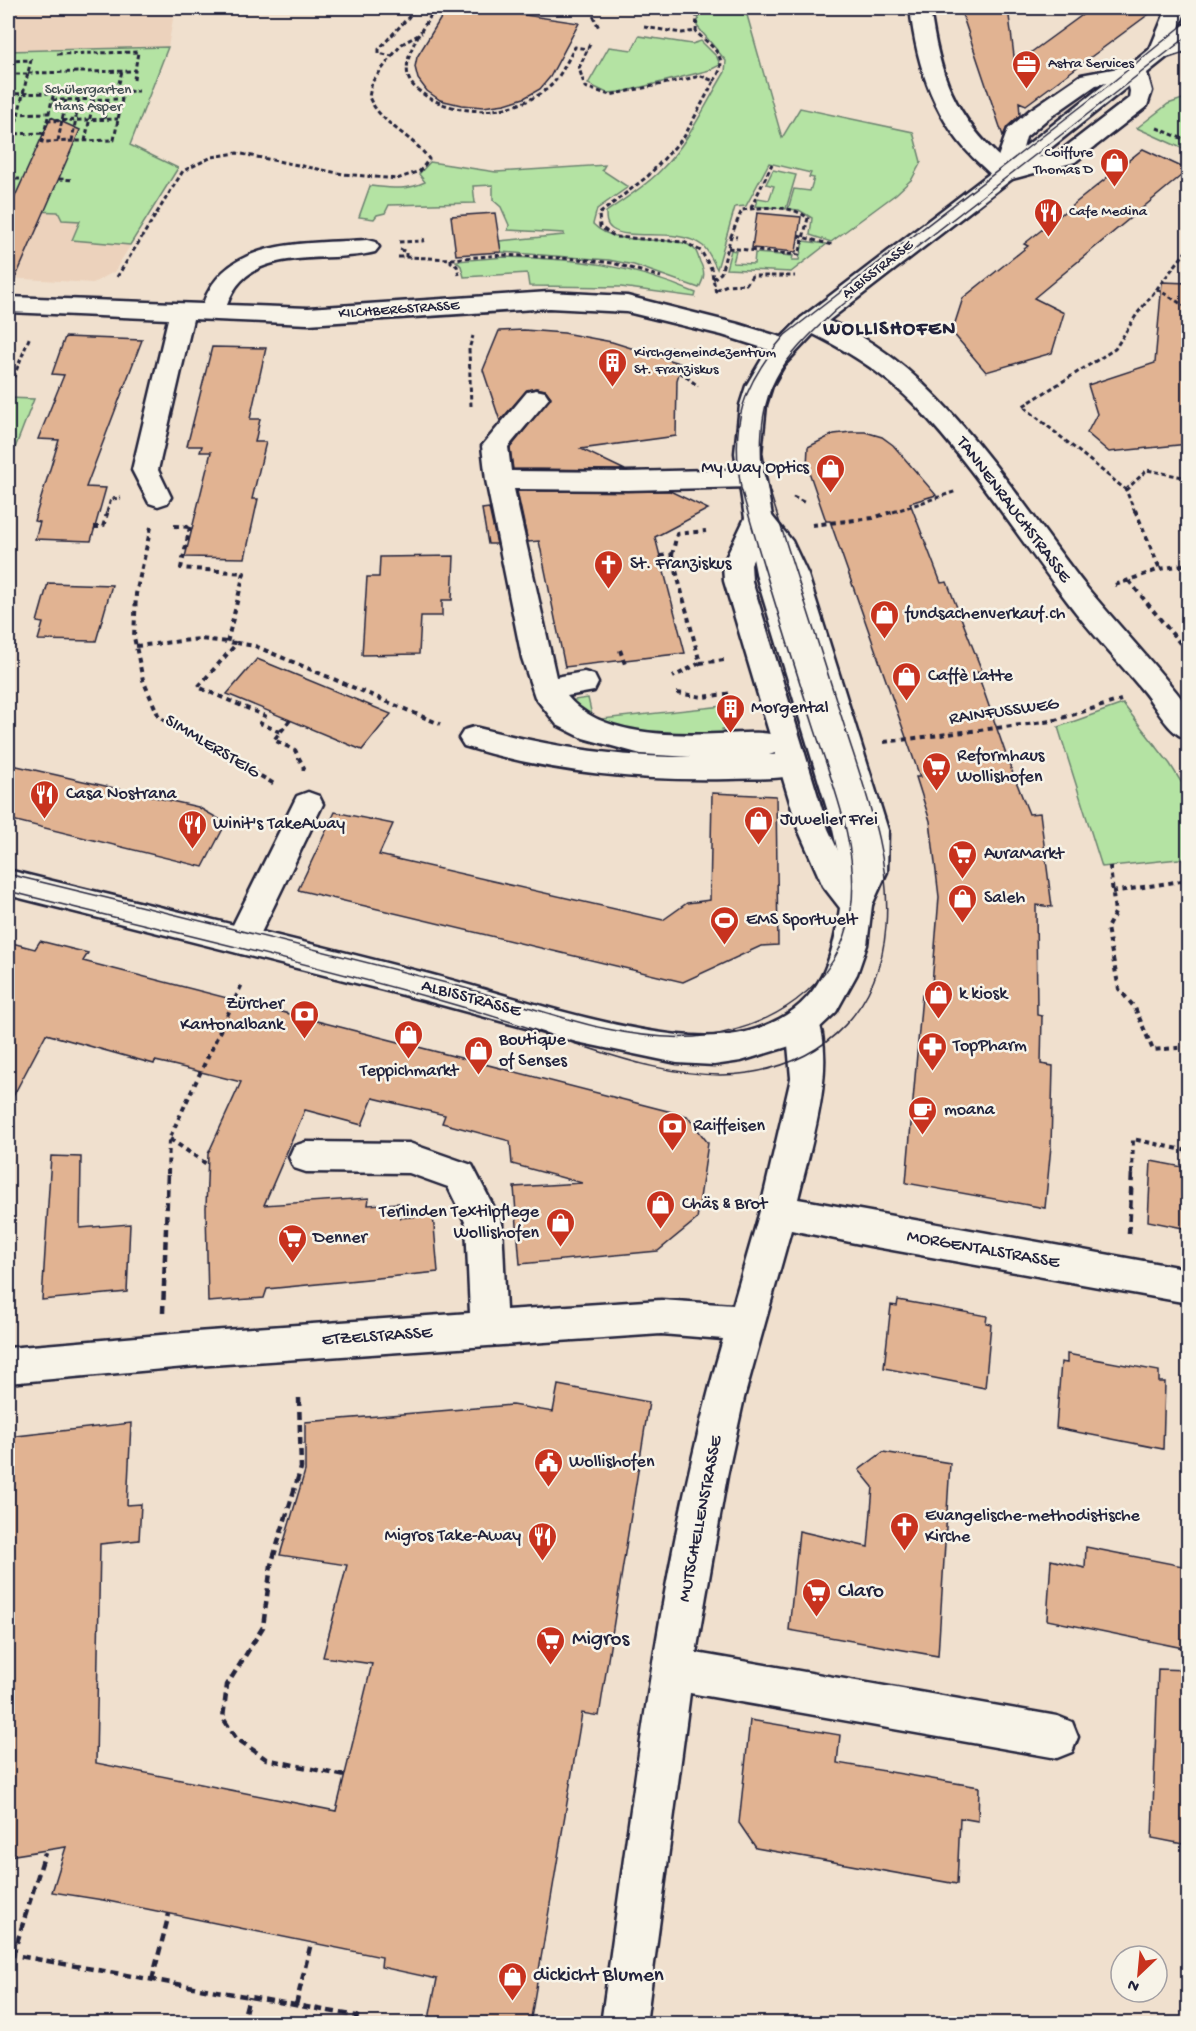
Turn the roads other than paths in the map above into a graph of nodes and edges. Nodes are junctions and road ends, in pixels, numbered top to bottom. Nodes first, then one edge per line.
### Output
1 (920, 8) edge
2 (1177, 8) edge
3 (1188, 30) edge
4 (1188, 43) edge
5 (1159, 52) junction
6 (1188, 64) edge
7 (1136, 71) junction
8 (1004, 174) junction
9 (367, 247) dead end
10 (8, 306) edge
11 (182, 313) junction
12 (212, 314) junction
13 (810, 323) junction
14 (785, 347) junction
15 (536, 398) dead end
16 (751, 478) junction
17 (499, 480) junction
18 (158, 497) road end
19 (759, 518) junction
20 (584, 683) dead end
21 (545, 689) junction
22 (1188, 728) edge
23 (474, 738) road end
24 (767, 744) dead end
25 (792, 765) junction
26 (308, 804) road end
27 (8, 883) edge
28 (856, 904) junction
29 (241, 941) junction
30 (803, 1022) junction
31 (306, 1157) dead end
32 (778, 1211) junction
33 (1188, 1286) edge
34 (746, 1323) junction
35 (489, 1330) junction
36 (8, 1365) edge
37 (673, 1669) junction
38 (1057, 1737) dead end
39 (623, 2024) edge

1 - 8 street
2 - 5 street
3 - 5 street
4 - 5 street
5 - 6 street
5 - 7 street
7 - 8 street
7 - 8 street, ALBISSTRASSE
8 - 13 street, ALBISSTRASSE
9 - 12 street
10 - 11 street, KILCHBERGSTRASSE
11 - 12 street, KILCHBERGSTRASSE
11 - 18 street
12 - 14 street, KILCHBERGSTRASSE
13 - 14 street, ALBISSTRASSE
13 - 22 street, TANNENRAUCHSTRASSE
14 - 16 street, ALBISSTRASSE
15 - 17 street
16 - 17 street
16 - 19 street, ALBISSTRASSE
17 - 21 street
19 - 25 street
19 - 28 street, ALBISSTRASSE
20 - 21 street
21 - 24 street
23 - 25 street
25 - 28 street
26 - 29 street
27 - 29 street, ALBISSTRASSE
28 - 30 street, ALBISSTRASSE
29 - 30 street, ALBISSTRASSE
30 - 32 street, MUTSCHELLENSTRASSE
31 - 35 street
32 - 33 street, MORGENTALSTRASSE
32 - 34 street, MUTSCHELLENSTRASSE
34 - 35 street, ETZELSTRASSE
34 - 37 street, MUTSCHELLENSTRASSE
35 - 36 street, ETZELSTRASSE
37 - 38 street
37 - 39 street, MUTSCHELLENSTRASSE

